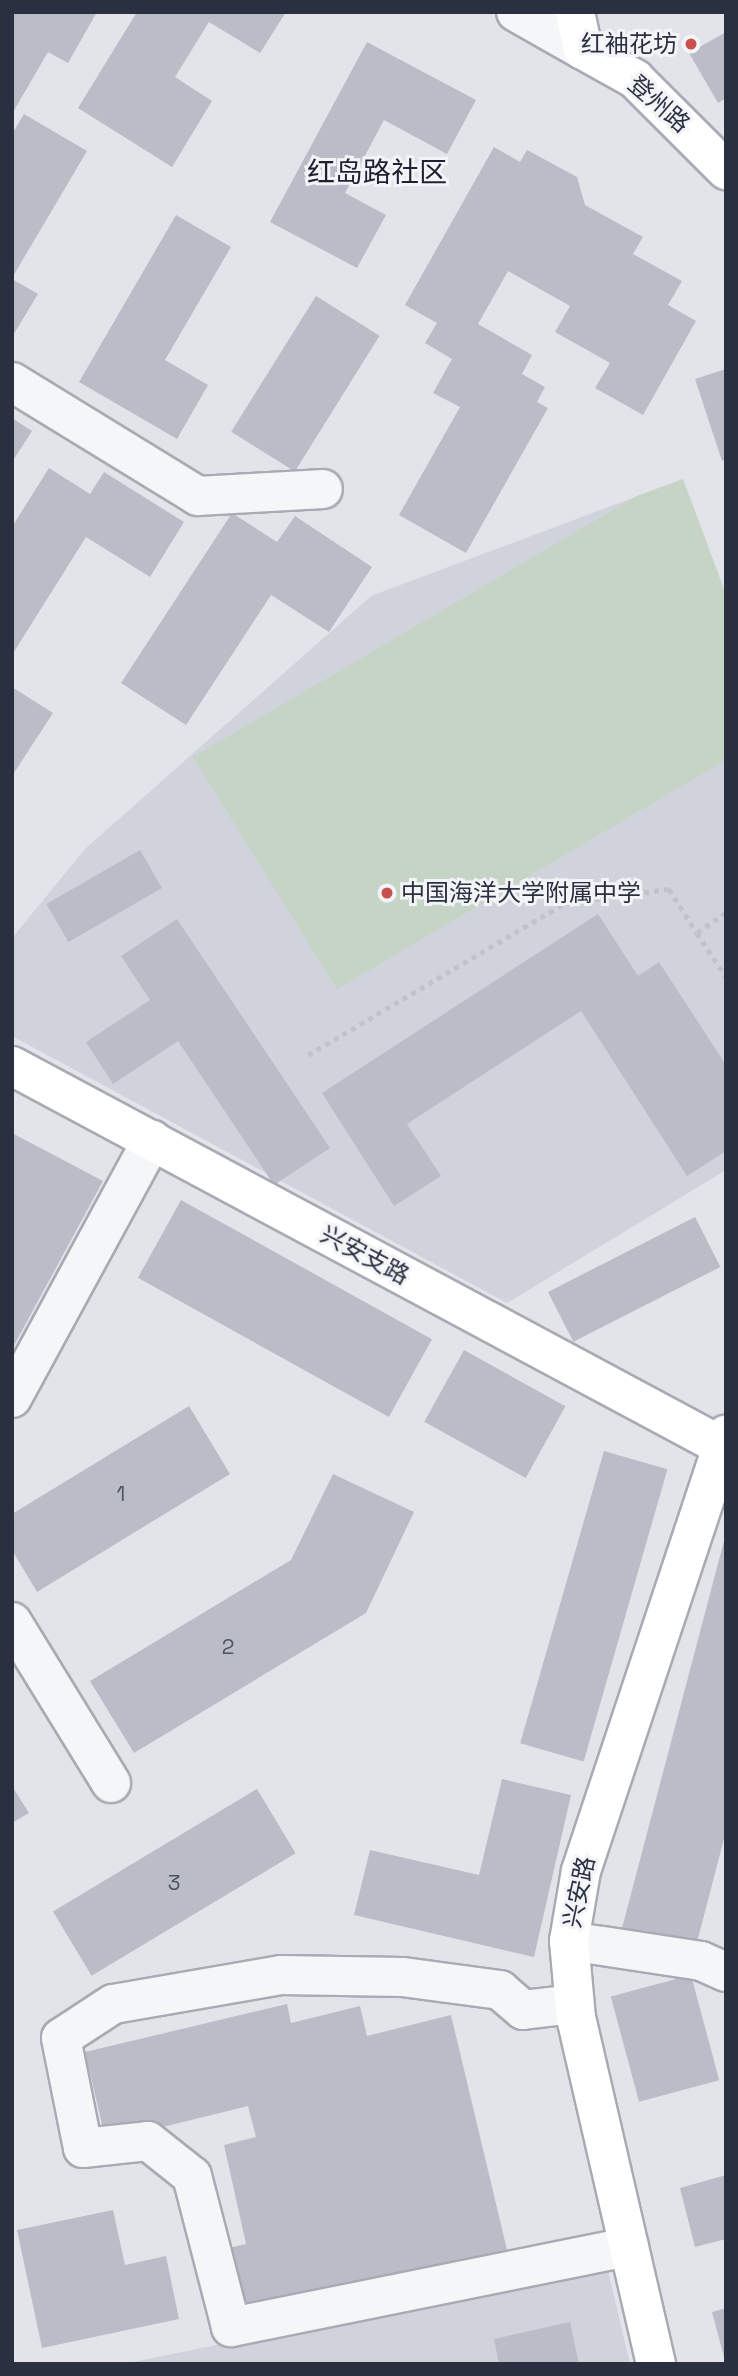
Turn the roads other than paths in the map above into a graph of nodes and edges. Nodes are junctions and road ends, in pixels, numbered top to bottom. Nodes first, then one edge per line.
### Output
1 (516, 12) edge
2 (575, 12) edge
3 (583, 50) junction
4 (726, 170) edge
5 (12, 383) edge
6 (323, 489) dead end
7 (12, 1066) edge
8 (152, 1140) junction
9 (12, 1398) edge
10 (722, 1439) edge
11 (12, 1622) edge
12 (111, 1783) dead end
13 (569, 1941) junction
14 (726, 1972) edge
15 (574, 2004) junction
16 (629, 2247) junction
17 (656, 2364) edge

1 - 3 street
2 - 3 street
3 - 4 street, 登州路
5 - 6 street
7 - 8 street, 兴安支路
8 - 9 street
8 - 10 street, 兴安支路
10 - 13 street, 兴安路
11 - 12 street
13 - 14 street
13 - 15 street, 兴安路
15 - 16 street, 兴安路
15 - 16 street
16 - 17 street, 兴安路

